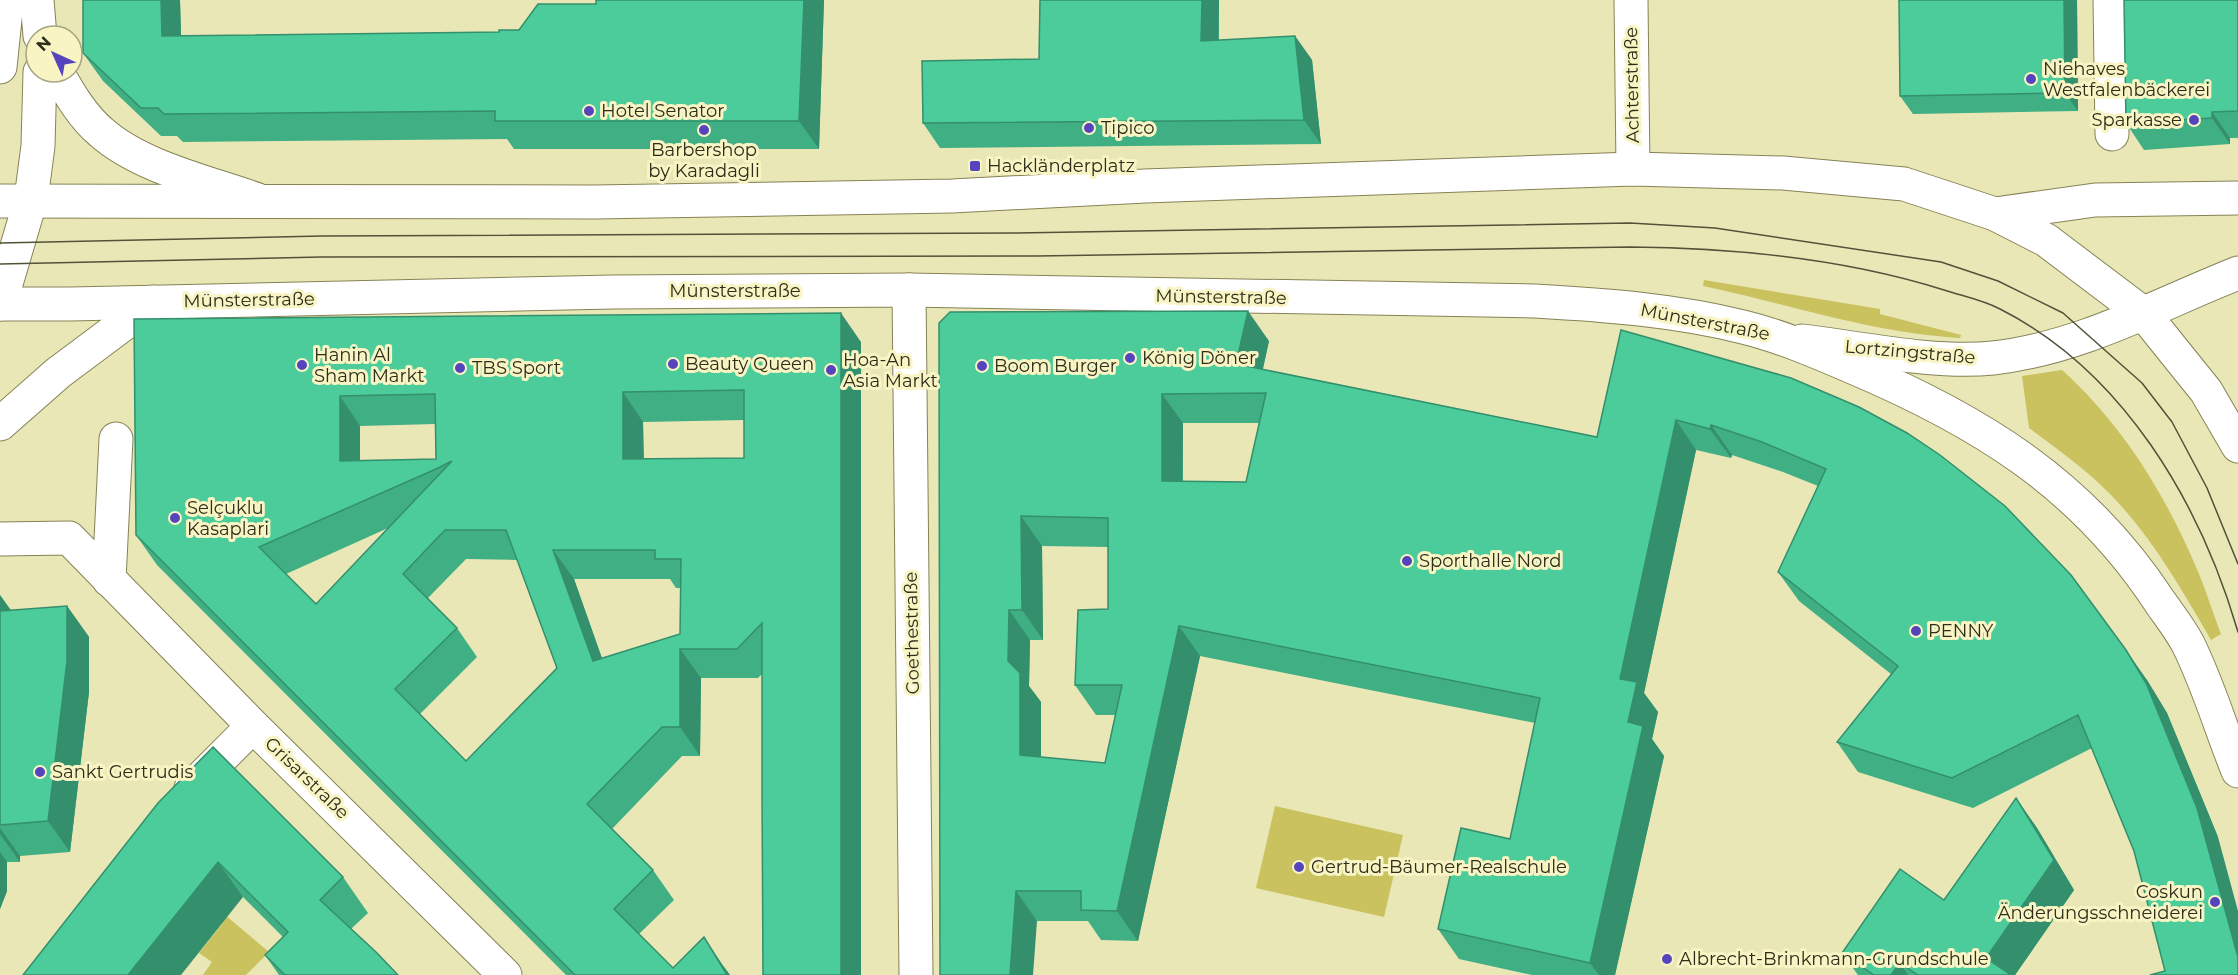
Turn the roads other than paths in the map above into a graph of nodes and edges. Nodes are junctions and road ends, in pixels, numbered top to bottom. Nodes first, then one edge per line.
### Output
1 (7, 0) edge
2 (37, 0) edge
3 (1631, 0) edge
4 (2110, 0) edge
5 (39, 24) edge
6 (0, 67) edge
7 (40, 84) edge
8 (65, 84) edge
9 (2112, 134) dead end
10 (1633, 169) junction
11 (2238, 198) edge
12 (15, 200) edge
13 (259, 201) junction
14 (1995, 214) junction
15 (2238, 273) edge
16 (909, 290) junction
17 (153, 302) junction
18 (0, 304) edge
19 (2144, 314) junction
20 (1782, 338) junction
21 (0, 424) edge
22 (116, 439) dead end
23 (2238, 446) edge
24 (0, 539) edge
25 (109, 580) junction
26 (254, 726) junction
27 (2238, 771) edge
28 (168, 812) edge
29 (505, 975) edge
30 (916, 975) edge

1 - 6 main road
2 - 5 main road
3 - 10 main road, Achterstraße
4 - 9 main road
7 - 12 main road, Münsterstraße
8 - 13 main road
10 - 13 main road
10 - 14 main road
11 - 14 main road
12 - 13 main road
12 - 18 main road, Münsterstraße
14 - 19 main road
15 - 19 main road, Lortzingstraße
16 - 17 main road, Münsterstraße
16 - 20 main road, Münsterstraße
16 - 30 main road, Goethestraße
17 - 18 main road, Münsterstraße
17 - 21 main road
19 - 20 main road, Lortzingstraße
19 - 23 main road
20 - 27 main road, Münsterstraße
22 - 25 main road
24 - 25 main road
25 - 26 main road, Grisarstraße
26 - 28 main road
26 - 29 main road, Grisarstraße

